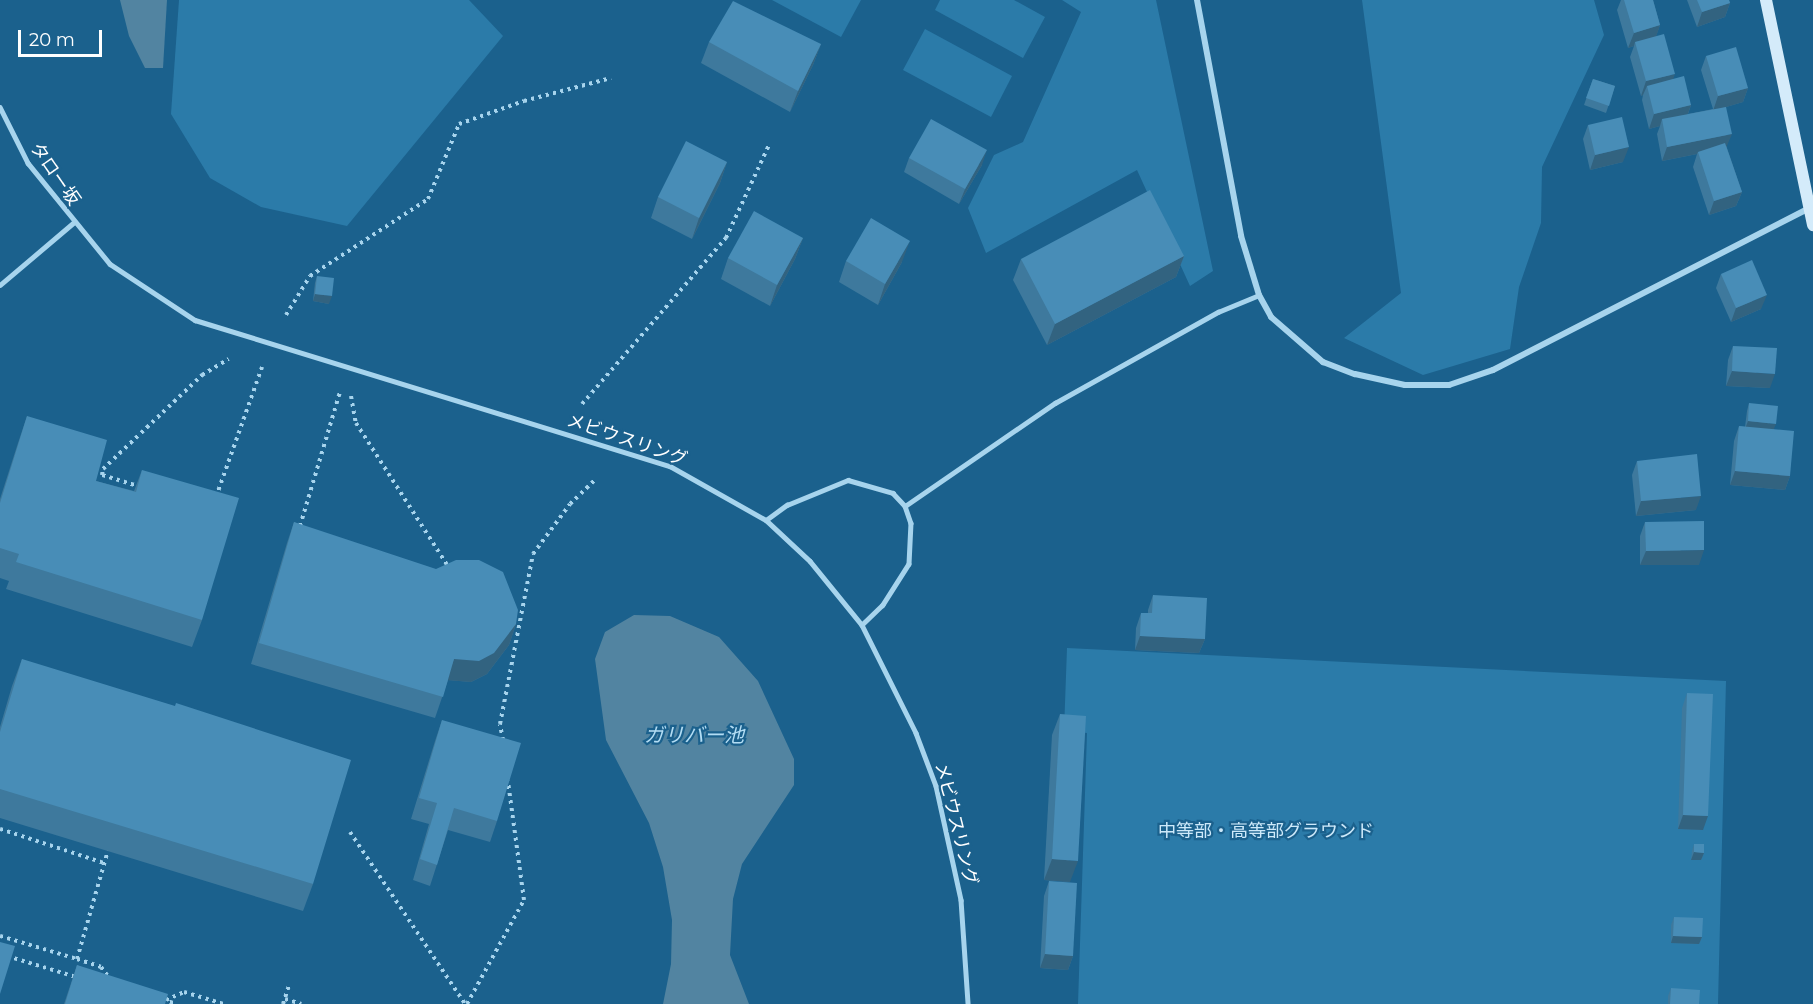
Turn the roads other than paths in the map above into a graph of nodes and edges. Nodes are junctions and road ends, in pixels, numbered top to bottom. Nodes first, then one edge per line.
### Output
1 (1197, 0) edge
2 (1766, 0) edge
3 (0, 107) edge
4 (1809, 208) junction
5 (73, 223) junction
6 (1813, 225) edge
7 (0, 285) edge
8 (1259, 295) junction
9 (905, 506) junction
10 (766, 520) junction
11 (862, 624) junction
12 (968, 1004) edge

1 - 8 street
2 - 4 street
3 - 5 lane, タロー坂
4 - 6 street
4 - 8 street
5 - 7 lane
5 - 10 lane, メビウスリング
8 - 9 lane
9 - 10 lane
9 - 11 lane
10 - 11 lane, メビウスリング
11 - 12 lane, メビウスリング

